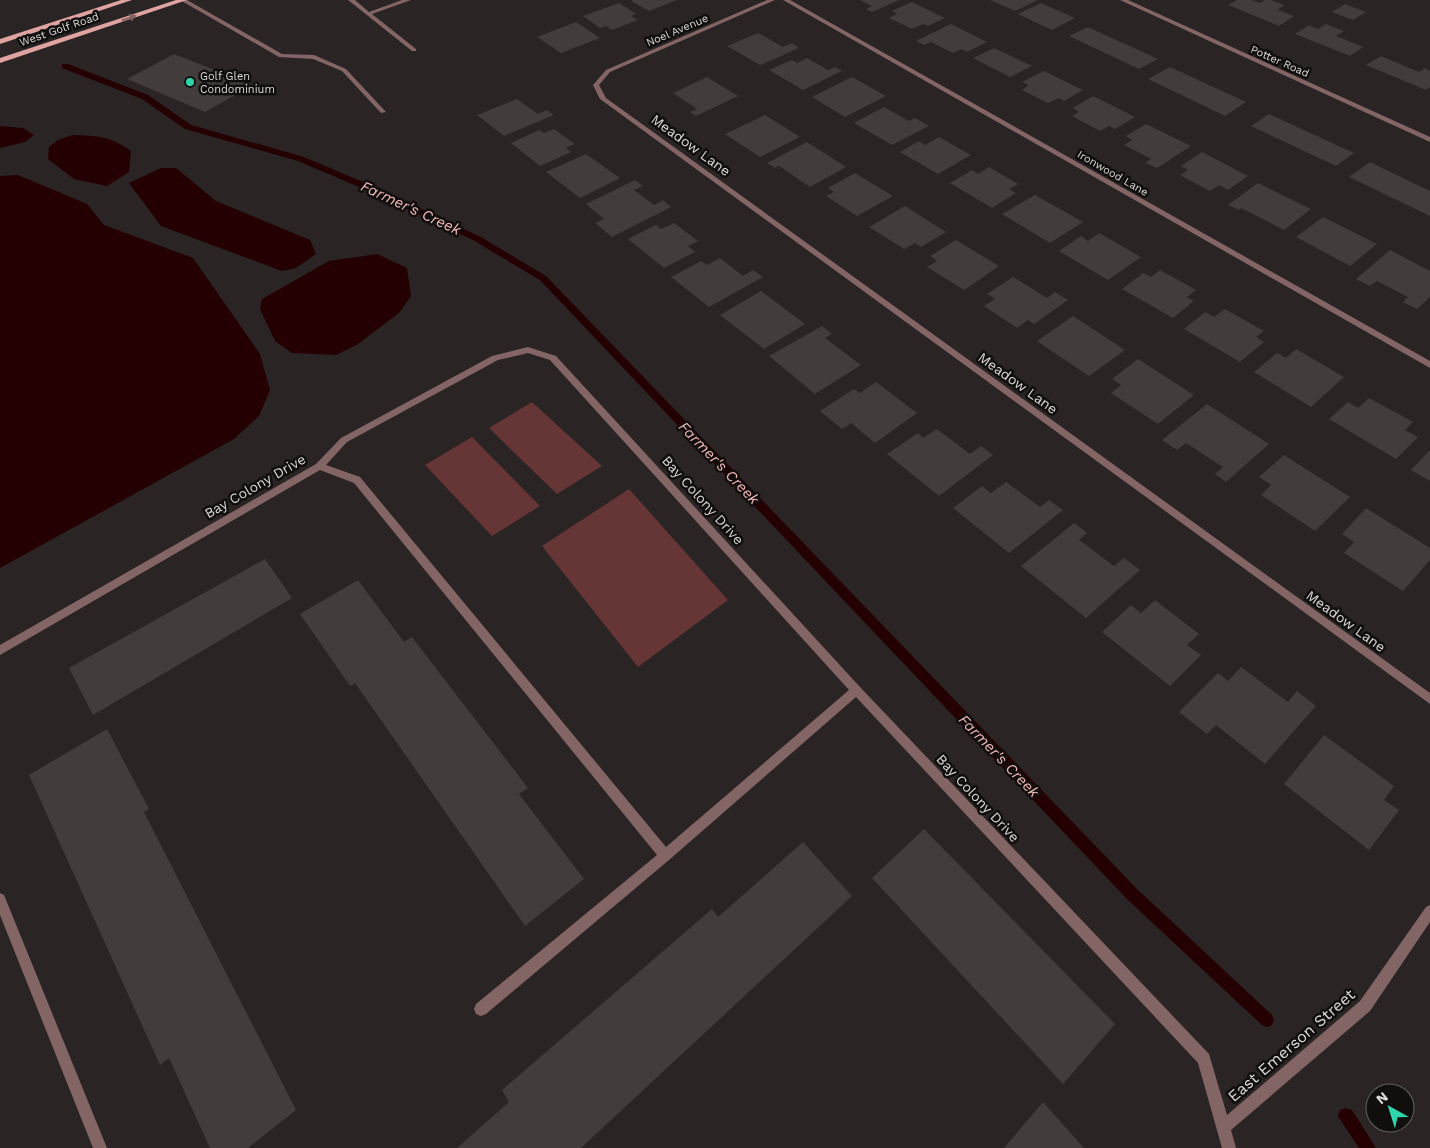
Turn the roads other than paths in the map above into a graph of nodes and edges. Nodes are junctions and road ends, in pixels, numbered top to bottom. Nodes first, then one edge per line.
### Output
1 (128, 0) edge
2 (183, 0) edge
3 (351, 0) edge
4 (408, 0) edge
5 (772, 0) edge
6 (786, 0) edge
7 (1122, 0) edge
8 (368, 14) junction
9 (0, 42) edge
10 (414, 50) dead end
11 (0, 61) edge
12 (596, 85) joint
13 (382, 112) dead end
14 (1430, 140) edge
15 (1430, 365) edge
16 (319, 466) junction
17 (0, 650) edge
18 (856, 690) junction
19 (1430, 699) edge
20 (665, 856) junction
21 (0, 899) edge
22 (1429, 914) edge
23 (481, 1009) dead end
24 (1224, 1128) junction
25 (100, 1148) edge
26 (1229, 1148) edge

1 - 9 main road, West Golf Road
11 -> 2 main road, West Golf Road
2 - 13 street
3 - 8 street
4 - 8 street
5 - 12 street, Noel Avenue
6 - 15 street, Ironwood Lane
7 - 14 street, Potter Road
8 - 10 street
12 - 19 street, Meadow Lane
16 - 17 street, Bay Colony Drive
16 - 18 street, Bay Colony Drive
16 - 20 street
18 - 20 street
18 - 24 street, Bay Colony Drive
20 - 23 street
21 - 25 street
22 - 24 street, East Emerson Street
24 - 26 street, Bay Colony Drive

